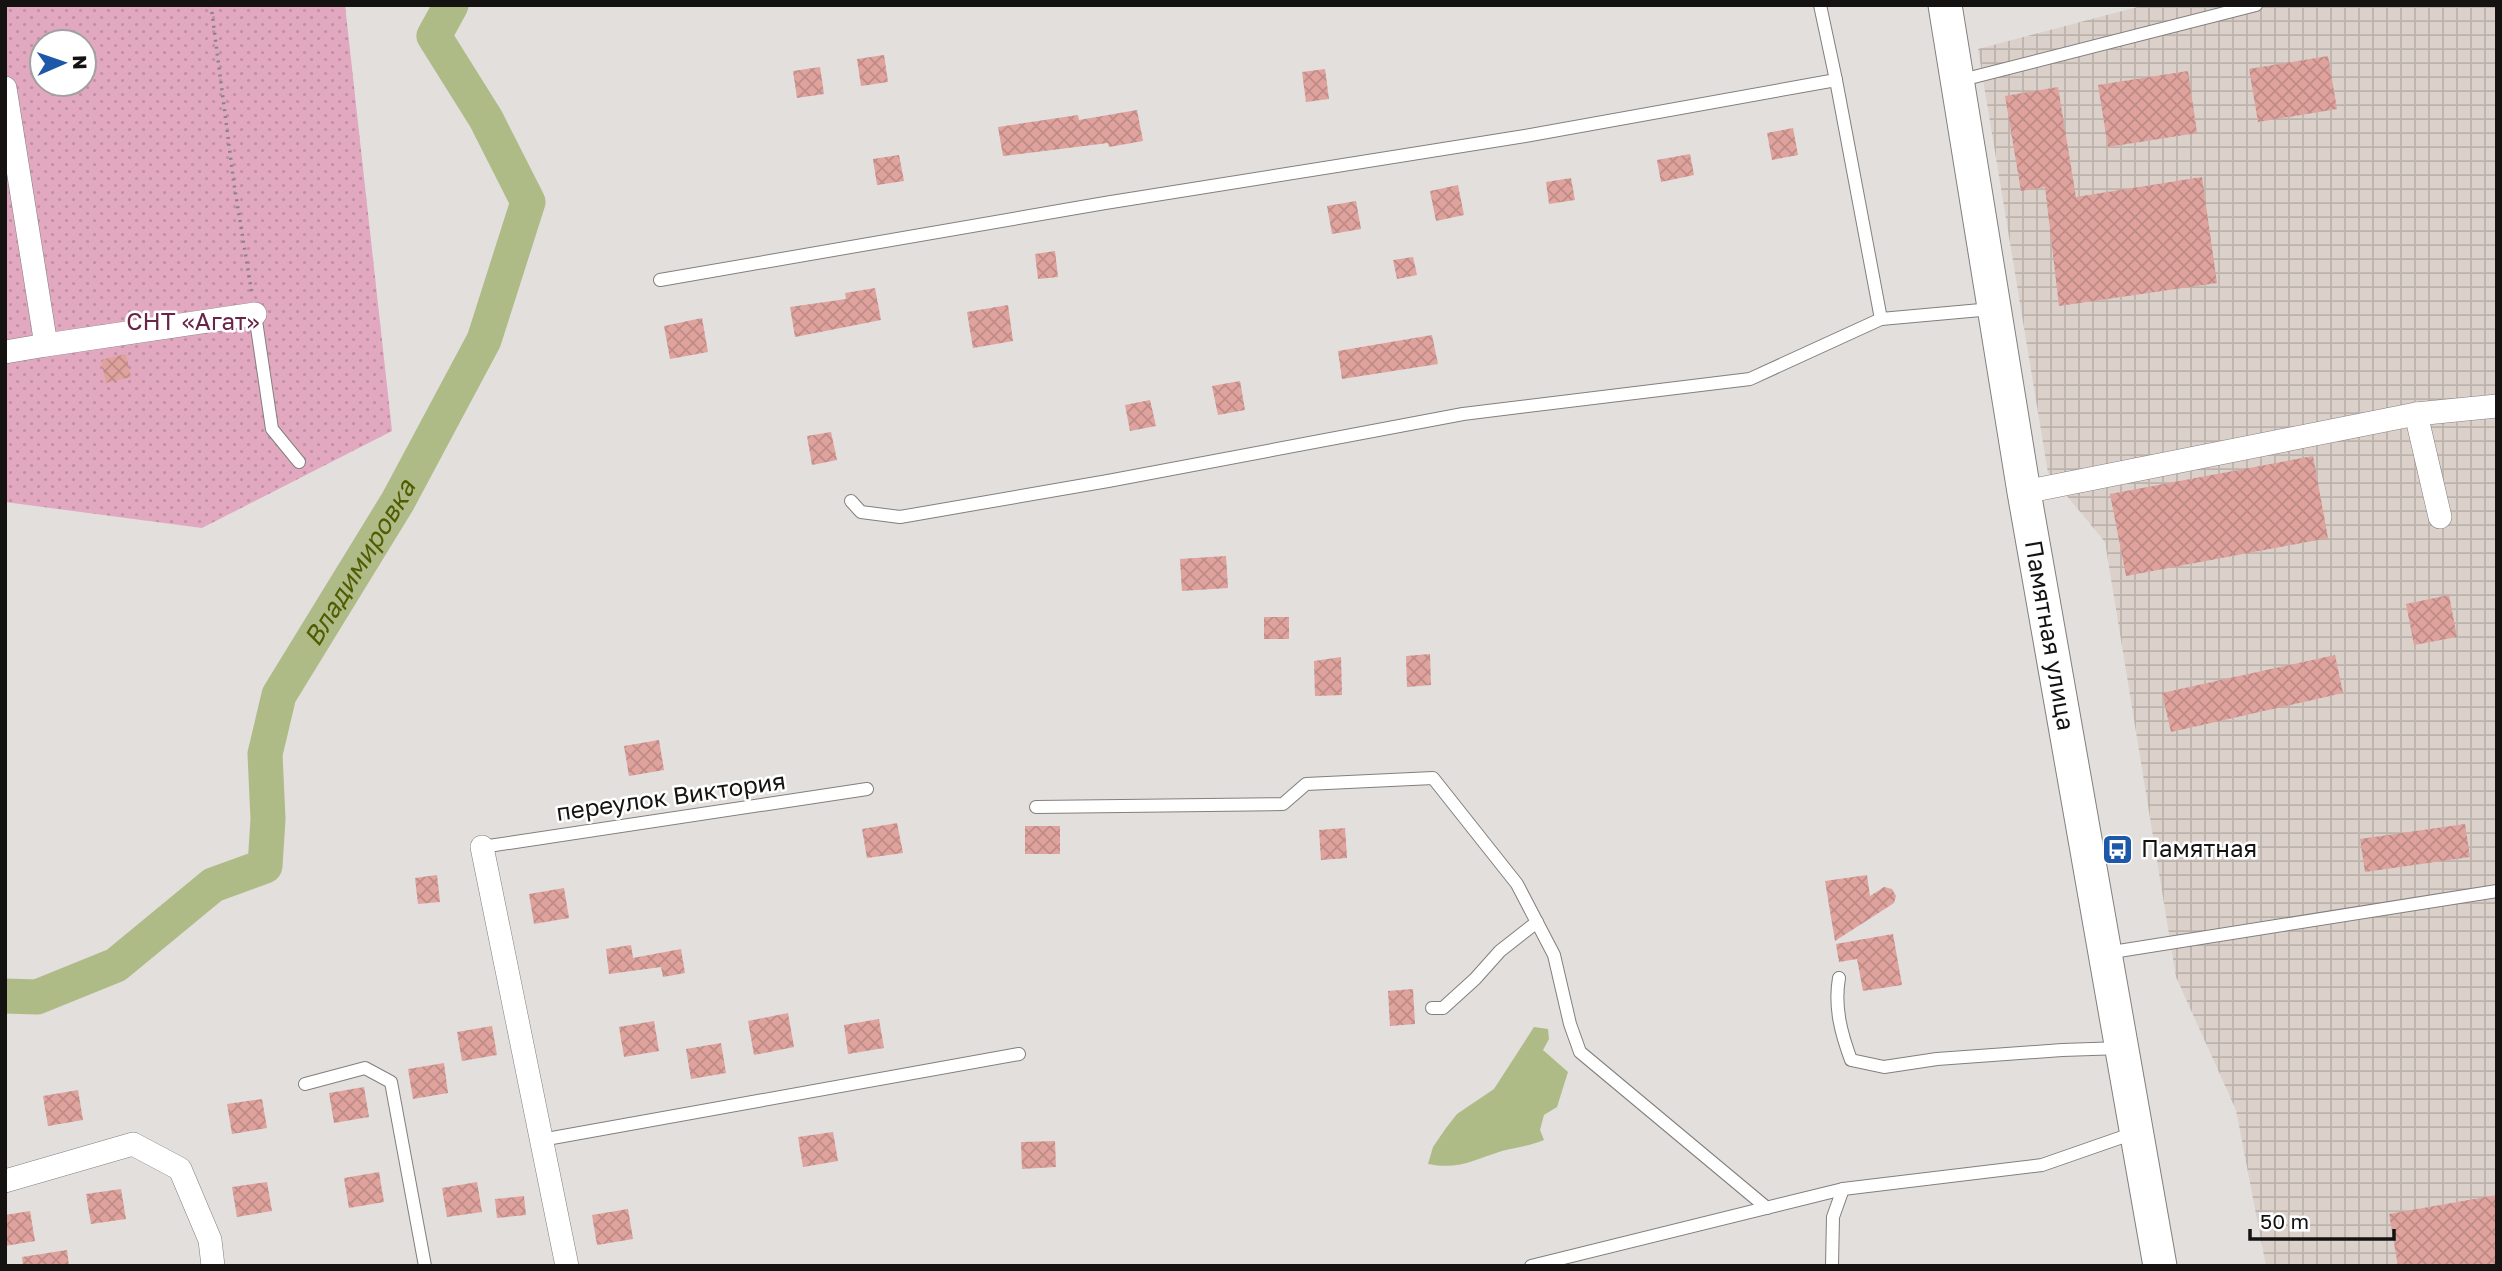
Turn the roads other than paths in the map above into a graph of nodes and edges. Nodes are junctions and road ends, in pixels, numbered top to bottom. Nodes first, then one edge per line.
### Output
1 (1820, 5) edge
2 (1945, 5) edge
3 (2256, 5) edge
4 (1836, 80) junction
5 (1957, 81) junction
6 (5, 88) edge
7 (660, 281) dead end
8 (1993, 309) junction
9 (255, 314) joint
10 (1881, 319) junction
11 (46, 345) junction
12 (5, 352) edge
13 (2497, 406) edge
14 (2416, 414) junction
15 (299, 463) dead end
16 (2024, 492) junction
17 (851, 501) dead end
18 (2440, 517) dead end
19 (867, 789) dead end
20 (1036, 807) dead end
21 (482, 847) joint
22 (2497, 891) edge
23 (1537, 922) junction
24 (2106, 953) junction
25 (1839, 978) dead end
26 (1432, 1008) dead end
27 (2122, 1048) junction
28 (1019, 1054) dead end
29 (305, 1084) dead end
30 (2137, 1132) junction
31 (541, 1140) junction
32 (5, 1181) edge
33 (1843, 1189) junction
34 (1767, 1208) junction
35 (214, 1266) edge
36 (425, 1266) edge
37 (566, 1266) edge
38 (1531, 1266) edge
39 (1832, 1266) edge
40 (2160, 1266) edge

1 - 4 lane
2 - 5 street, Памятная улица
3 - 5 lane
4 - 7 lane
4 - 10 lane
5 - 8 street, Памятная улица
6 - 11 street
8 - 10 lane
8 - 16 street, Памятная улица
9 - 11 street
9 - 15 lane
10 - 17 lane
11 - 12 street
13 - 14 street
14 - 16 street
14 - 18 street
16 - 24 street, Памятная улица
19 - 21 lane, переулок Виктория
20 - 23 lane
21 - 31 street
22 - 24 lane
23 - 26 lane
23 - 34 lane
24 - 27 street, Памятная улица
25 - 27 lane
27 - 30 street, Памятная улица
28 - 31 lane
29 - 36 lane
30 - 33 lane
30 - 40 street, Памятная улица
31 - 37 street
32 - 35 street
33 - 34 lane
33 - 39 lane
34 - 38 lane

